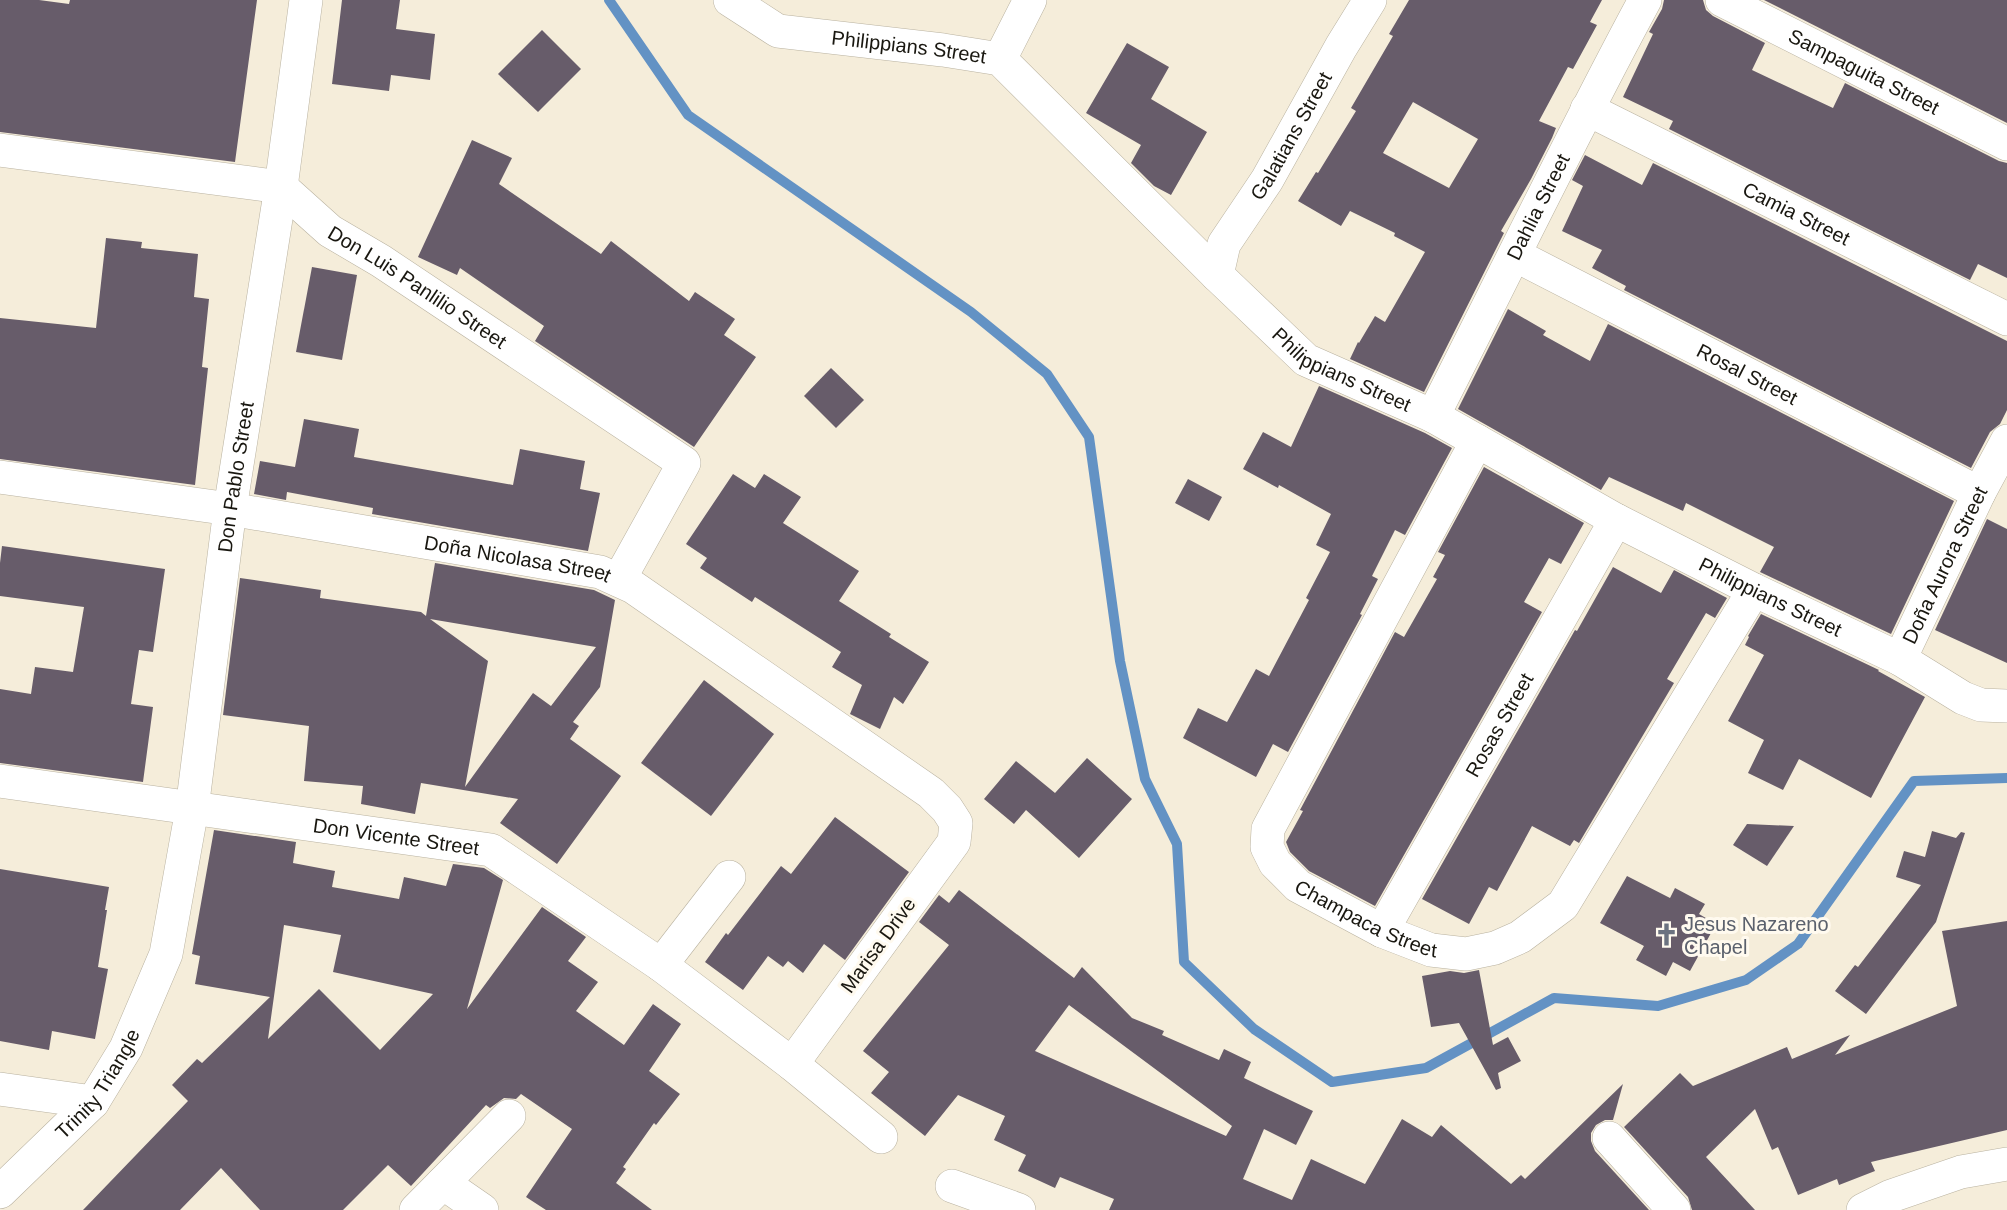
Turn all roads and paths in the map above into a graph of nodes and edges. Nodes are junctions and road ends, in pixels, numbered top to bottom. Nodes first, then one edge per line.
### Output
1 (306, 0) edge
2 (730, 0) edge
3 (1030, 0) edge
4 (1370, 0) edge
5 (1645, 0) edge
6 (1722, 0) edge
7 (1000, 59) junction
8 (1587, 109) junction
9 (2007, 144) edge
10 (0, 150) edge
11 (281, 187) junction
12 (1515, 255) junction
13 (1217, 275) junction
14 (2007, 319) edge
15 (1433, 416) junction
16 (1477, 441) junction
17 (2007, 441) edge
18 (0, 477) edge
19 (1979, 493) junction
20 (230, 509) junction
21 (1616, 520) junction
22 (619, 580) junction
23 (1754, 590) junction
24 (1900, 658) junction
25 (2006, 706) edge
26 (0, 781) edge
27 (192, 809) junction
28 (956, 824) joint
29 (729, 877) dead end
30 (1382, 931) junction
31 (166, 954) joint
32 (661, 964) junction
33 (792, 1064) junction
34 (0, 1089) edge
35 (93, 1102) junction
36 (509, 1116) dead end
37 (881, 1137) dead end
38 (1609, 1138) dead end
39 (2007, 1164) edge
40 (443, 1183) junction
41 (952, 1186) dead end
42 (0, 1192) edge
43 (416, 1210) edge
44 (482, 1210) edge
45 (1019, 1210) edge
46 (1674, 1210) edge
47 (1863, 1210) edge

1 - 11 street, Don Pablo Street
2 - 7 street, Philippians Street
3 - 7 street
4 - 13 street, Galatians Street
5 - 8 street, Dahlia Street
6 - 9 street, Sampaguita Street
7 - 13 street, Philippians Street
8 - 12 street, Dahlia Street
8 - 14 street, Camia Street
10 - 11 street
11 - 20 street, Don Pablo Street
11 - 22 street, Don Luis Panlilio Street
12 - 15 street, Dahlia Street
12 - 19 street, Rosal Street
13 - 15 street, Philippians Street
15 - 16 street, Philippians Street
16 - 21 street, Philippians Street
16 - 30 street, Champaca Street
17 - 19 street, Doña Aurora Street
18 - 20 street, Doña Nicolasa Street
19 - 24 street, Doña Aurora Street
20 - 22 street, Doña Nicolasa Street
20 - 27 street, Don Pablo Street
21 - 23 street, Philippians Street
21 - 30 street, Rosas Street
22 - 28 street, Doña Nicolasa Street
23 - 24 street, Philippians Street
23 - 30 street, Champaca Street
24 - 25 street, Philippians Street
26 - 27 street, Don Vicente Street
27 - 31 street, Don Pablo Street
27 - 32 street, Don Vicente Street
28 - 33 street, Marisa Drive
29 - 32 street
31 - 35 street, Trinity Triangle
32 - 33 street, Don Vicente Street
33 - 37 street, Don Vicente Street
34 - 35 street
35 - 42 street, Trinity Triangle
36 - 40 street
38 - 46 street
39 - 47 street
40 - 43 street
40 - 44 street
41 - 45 street

